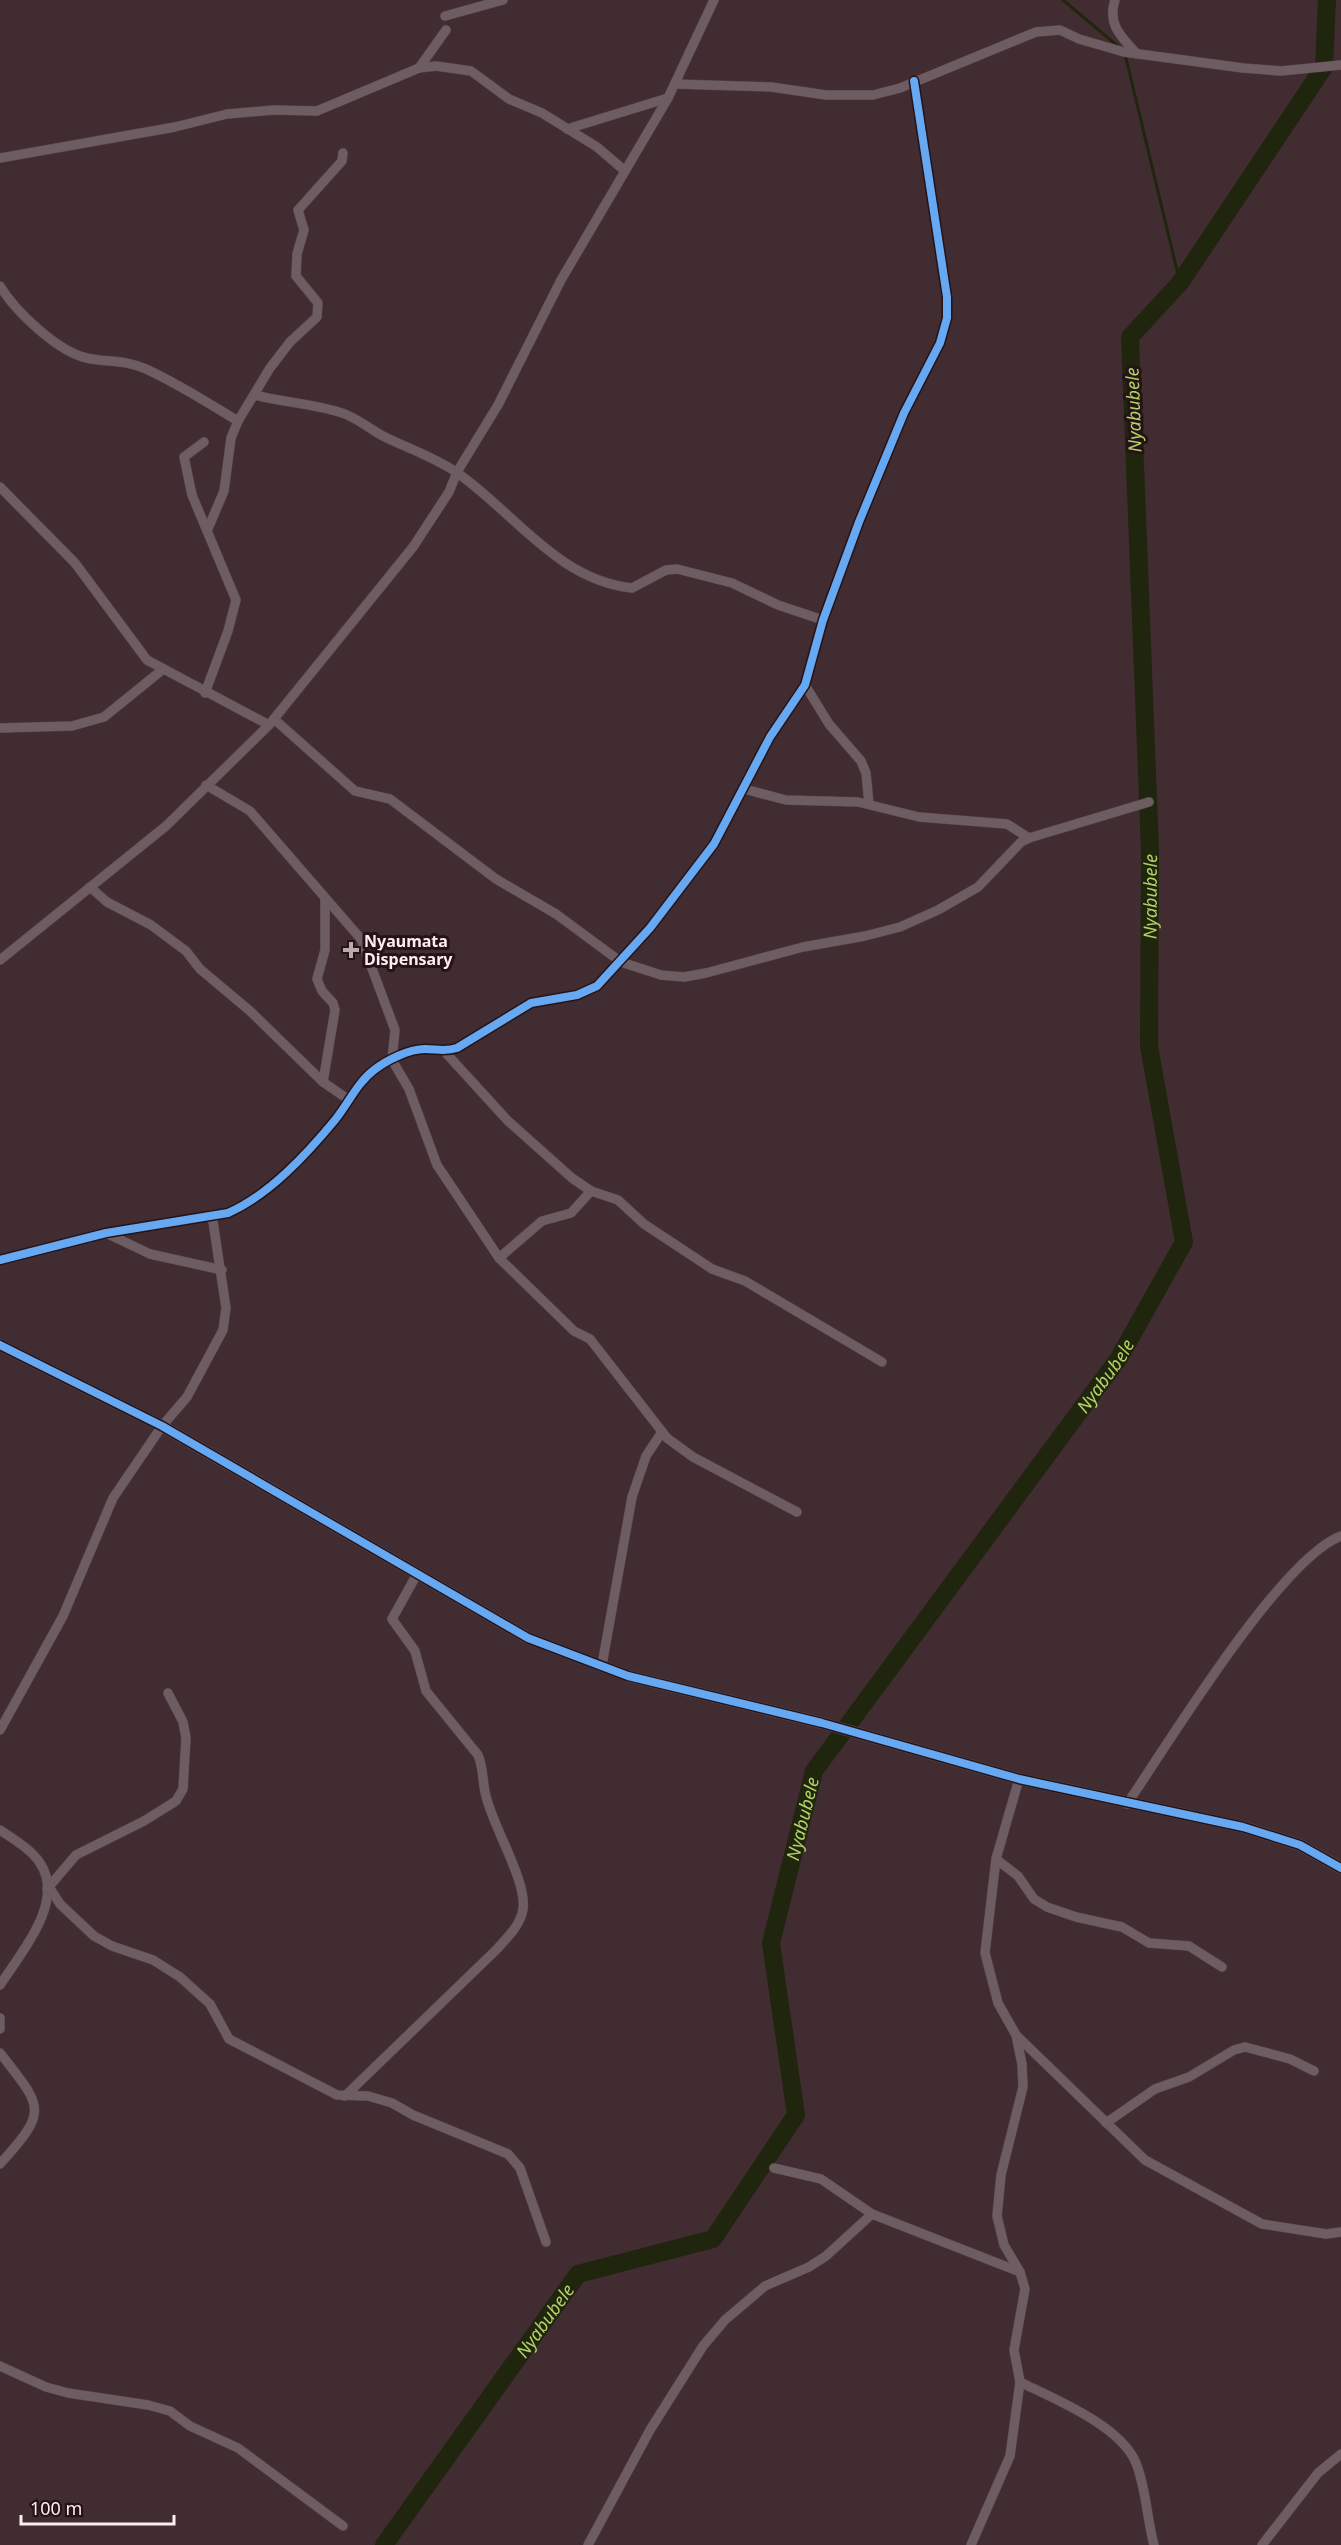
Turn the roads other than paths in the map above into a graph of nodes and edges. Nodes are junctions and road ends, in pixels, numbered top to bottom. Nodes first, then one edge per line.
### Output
1 (503, 0) edge
2 (714, 0) edge
3 (1115, 0) edge
4 (445, 16) dead end
5 (446, 30) dead end
6 (1137, 54) junction
7 (1341, 65) edge
8 (419, 68) junction
9 (914, 81) junction
10 (675, 84) junction
11 (668, 98) junction
12 (567, 129) junction
13 (343, 153) dead end
14 (0, 158) edge
15 (625, 171) junction
16 (0, 286) edge
17 (255, 395) junction
18 (238, 421) junction
19 (204, 442) dead end
20 (457, 472) junction
21 (0, 487) edge
22 (207, 531) junction
23 (823, 620) junction
24 (162, 670) junction
25 (805, 685) junction
26 (205, 693) junction
27 (272, 722) junction
28 (0, 728) edge
29 (206, 786) junction
30 (744, 789) junction
31 (1149, 802) dead end
32 (869, 804) junction
33 (1029, 838) junction
34 (90, 888) junction
35 (325, 900) junction
36 (0, 960) edge
37 (621, 963) junction
38 (445, 1052) junction
39 (392, 1060) junction
40 (323, 1082) junction
41 (349, 1100) junction
42 (591, 1191) junction
43 (212, 1215) junction
44 (106, 1233) junction
45 (500, 1258) junction
46 (0, 1260) edge
47 (222, 1270) junction
48 (0, 1336) edge
49 (3, 1347) edge
50 (882, 1362) dead end
51 (162, 1426) junction
52 (662, 1432) junction
53 (797, 1512) dead end
54 (1341, 1536) edge
55 (417, 1574) junction
56 (602, 1665) junction
57 (168, 1693) dead end
58 (0, 1730) edge
59 (1019, 1779) junction
60 (1127, 1804) junction
61 (0, 1830) edge
62 (996, 1859) junction
63 (1341, 1868) edge
64 (48, 1888) junction
65 (1222, 1966) dead end
66 (0, 1985) edge
67 (0, 2018) edge
68 (0, 2029) edge
69 (1016, 2035) junction
70 (0, 2053) edge
71 (1314, 2071) dead end
72 (345, 2096) junction
73 (1106, 2122) junction
74 (0, 2164) edge
75 (774, 2168) dead end
76 (872, 2214) junction
77 (1341, 2232) edge
78 (546, 2242) dead end
79 (1020, 2272) junction
80 (0, 2366) edge
81 (1020, 2382) junction
82 (1341, 2454) edge
83 (343, 2526) dead end
84 (588, 2545) edge
85 (971, 2545) edge
86 (1154, 2545) edge
87 (1262, 2545) edge

1 - 4 street
2 - 10 street
3 - 6 street
5 - 8 street
6 - 7 street
6 - 9 street
8 - 12 street
8 - 14 street
9 - 10 street
9 - 23 street
10 - 11 street
11 - 12 street
11 - 15 street
12 - 15 street
13 - 17 street
15 - 20 street
16 - 18 street
17 - 18 street
17 - 20 street
18 - 22 street
19 - 22 street
20 - 23 street
20 - 27 street
21 - 24 street
22 - 26 street
23 - 25 street
24 - 26 street
24 - 28 street
25 - 30 street
25 - 32 street
26 - 27 street
27 - 29 street
27 - 37 street
29 - 34 street
29 - 35 street
30 - 32 street
30 - 37 street
31 - 33 street
32 - 33 street
33 - 37 street
34 - 36 street
34 - 40 street
35 - 39 street
35 - 40 street
37 - 38 street
38 - 39 street
38 - 42 street
39 - 41 street
39 - 45 street
40 - 41 street
41 - 43 street
42 - 45 street
42 - 50 street
43 - 44 street
43 - 47 street
44 - 46 street
44 - 47 street
45 - 52 street
47 - 51 street
48 - 49 street
49 - 51 street
51 - 55 street
51 - 58 street
52 - 53 street
52 - 56 street
54 - 60 street
55 - 56 street
55 - 72 street
56 - 59 street
57 - 64 street
59 - 60 street
59 - 62 street
60 - 63 street
61 - 64 street
62 - 65 street
62 - 69 street
64 - 66 street
64 - 72 street
67 - 68 street
69 - 73 street
69 - 79 street
70 - 74 street
71 - 73 street
72 - 78 street
73 - 77 street
75 - 76 street
76 - 79 street
76 - 84 street
79 - 81 street
80 - 83 street
81 - 85 street
81 - 86 street
82 - 87 street

